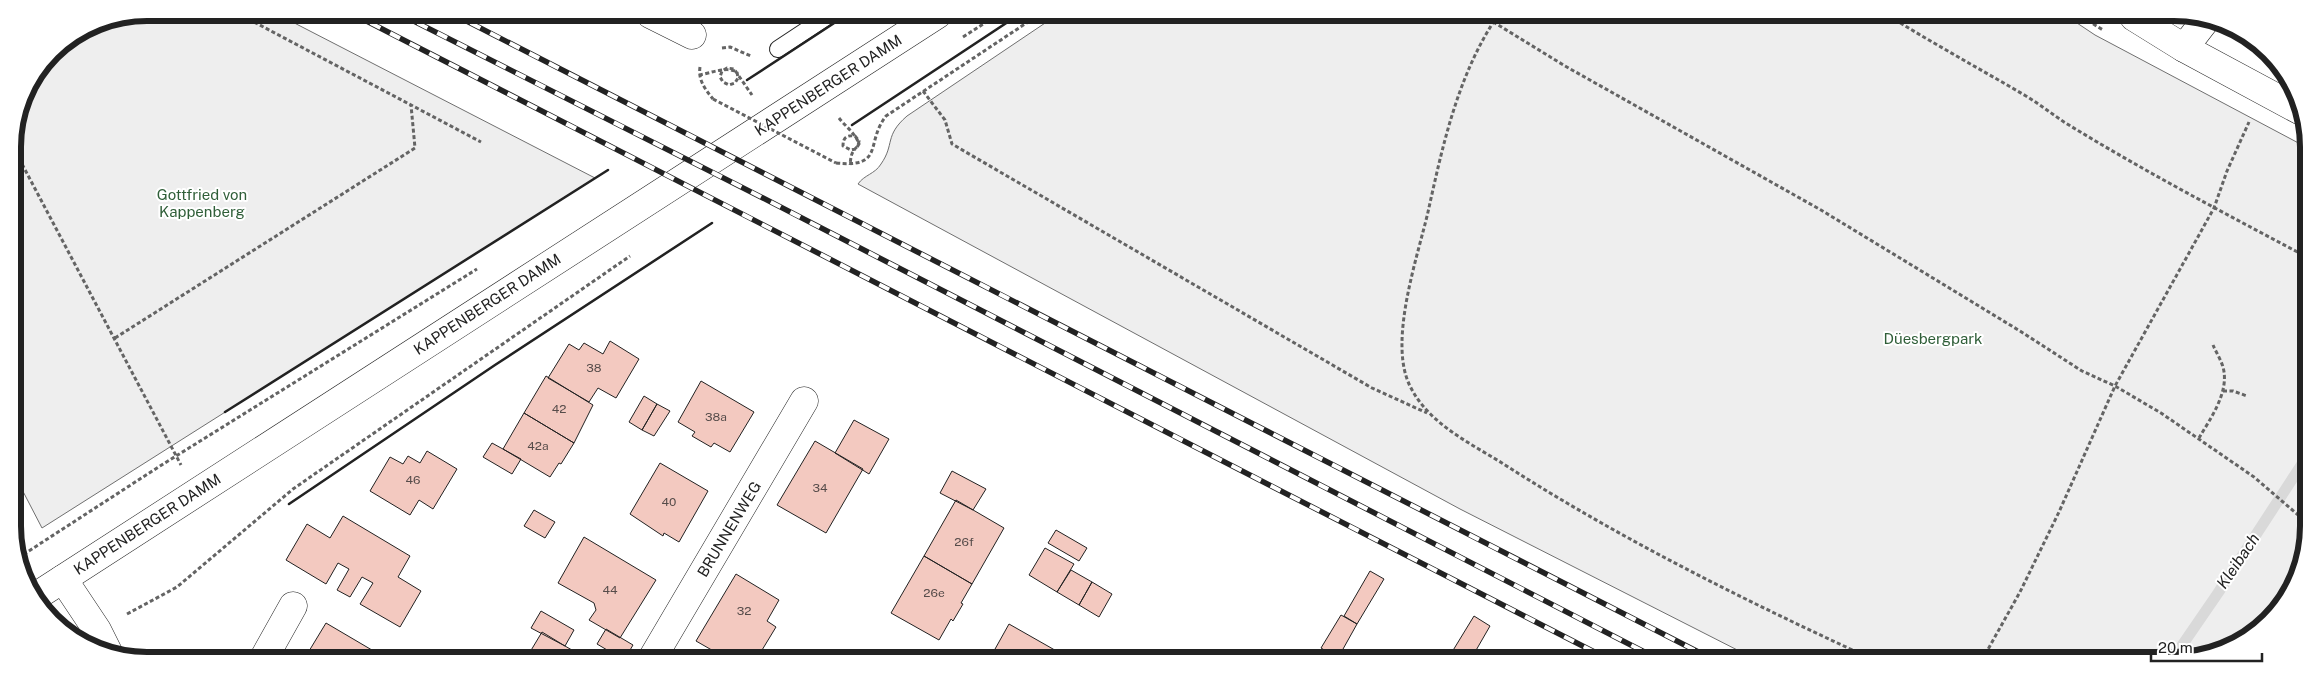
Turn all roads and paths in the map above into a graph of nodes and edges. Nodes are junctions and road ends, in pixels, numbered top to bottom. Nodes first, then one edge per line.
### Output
1 (252, 21) edge
2 (664, 21) edge
3 (820, 21) edge
4 (927, 21) edge
5 (988, 21) edge
6 (1030, 21) edge
7 (1489, 21) edge
8 (1495, 21) edge
9 (1897, 21) edge
10 (2140, 21) edge
11 (1493, 24) junction
12 (2202, 25) edge
13 (692, 35) dead end
14 (959, 40) dead end
15 (717, 48) dead end
16 (2184, 48) junction
17 (778, 49) dead end
18 (757, 56) dead end
19 (701, 63) dead end
20 (699, 75) junction
21 (743, 83) dead end
22 (923, 92) junction
23 (2264, 92) junction
24 (411, 105) junction
25 (2293, 107) edge
26 (847, 113) dead end
27 (830, 124) dead end
28 (849, 130) dead end
29 (806, 140) dead end
30 (482, 142) dead end
31 (797, 146) dead end
32 (22, 164) edge
33 (850, 164) junction
34 (2214, 208) junction
35 (2300, 253) edge
36 (631, 255) dead end
37 (115, 338) junction
38 (2213, 345) dead end
39 (343, 352) dead end
40 (2115, 386) junction
41 (2223, 391) junction
42 (2246, 396) dead end
43 (804, 401) dead end
44 (1427, 413) junction
45 (2199, 438) junction
46 (176, 457) junction
47 (197, 491) junction
48 (2300, 517) edge
49 (25, 554) edge
50 (63, 579) junction
51 (41, 593) edge
52 (293, 606) dead end
53 (103, 642) edge
54 (1856, 651) edge
55 (1987, 651) edge
56 (267, 652) edge
57 (656, 652) edge

1 - 24 path
2 - 13 main road
3 - 17 lane
4 - 47 main road, KAPPENBERGER DAMM
5 - 14 path
6 - 22 path
7 - 11 path
8 - 11 path
9 - 34 path
10 - 16 main road
11 - 40 path
11 - 44 path
12 - 16 main road
15 - 18 path
16 - 23 main road
19 - 20 path
20 - 21 path
20 - 33 path, bridge
22 - 33 path
22 - 44 path
23 - 25 main road
23 - 34 path
24 - 30 path
24 - 37 path
26 - 27 path
28 - 33 path
29 - 31 path
32 - 37 path
34 - 35 path
34 - 40 path
36 - 53 path
37 - 46 path
38 - 41 path
39 - 46 path
40 - 45 path
40 - 55 path
41 - 42 path
41 - 45 path
43 - 57 main road, BRUNNENWEG
44 - 54 path
45 - 48 path
46 - 47 path
46 - 49 path
47 - 50 main road, KAPPENBERGER DAMM
50 - 51 main road, KAPPENBERGER DAMM
50 - 53 main road
52 - 56 main road

